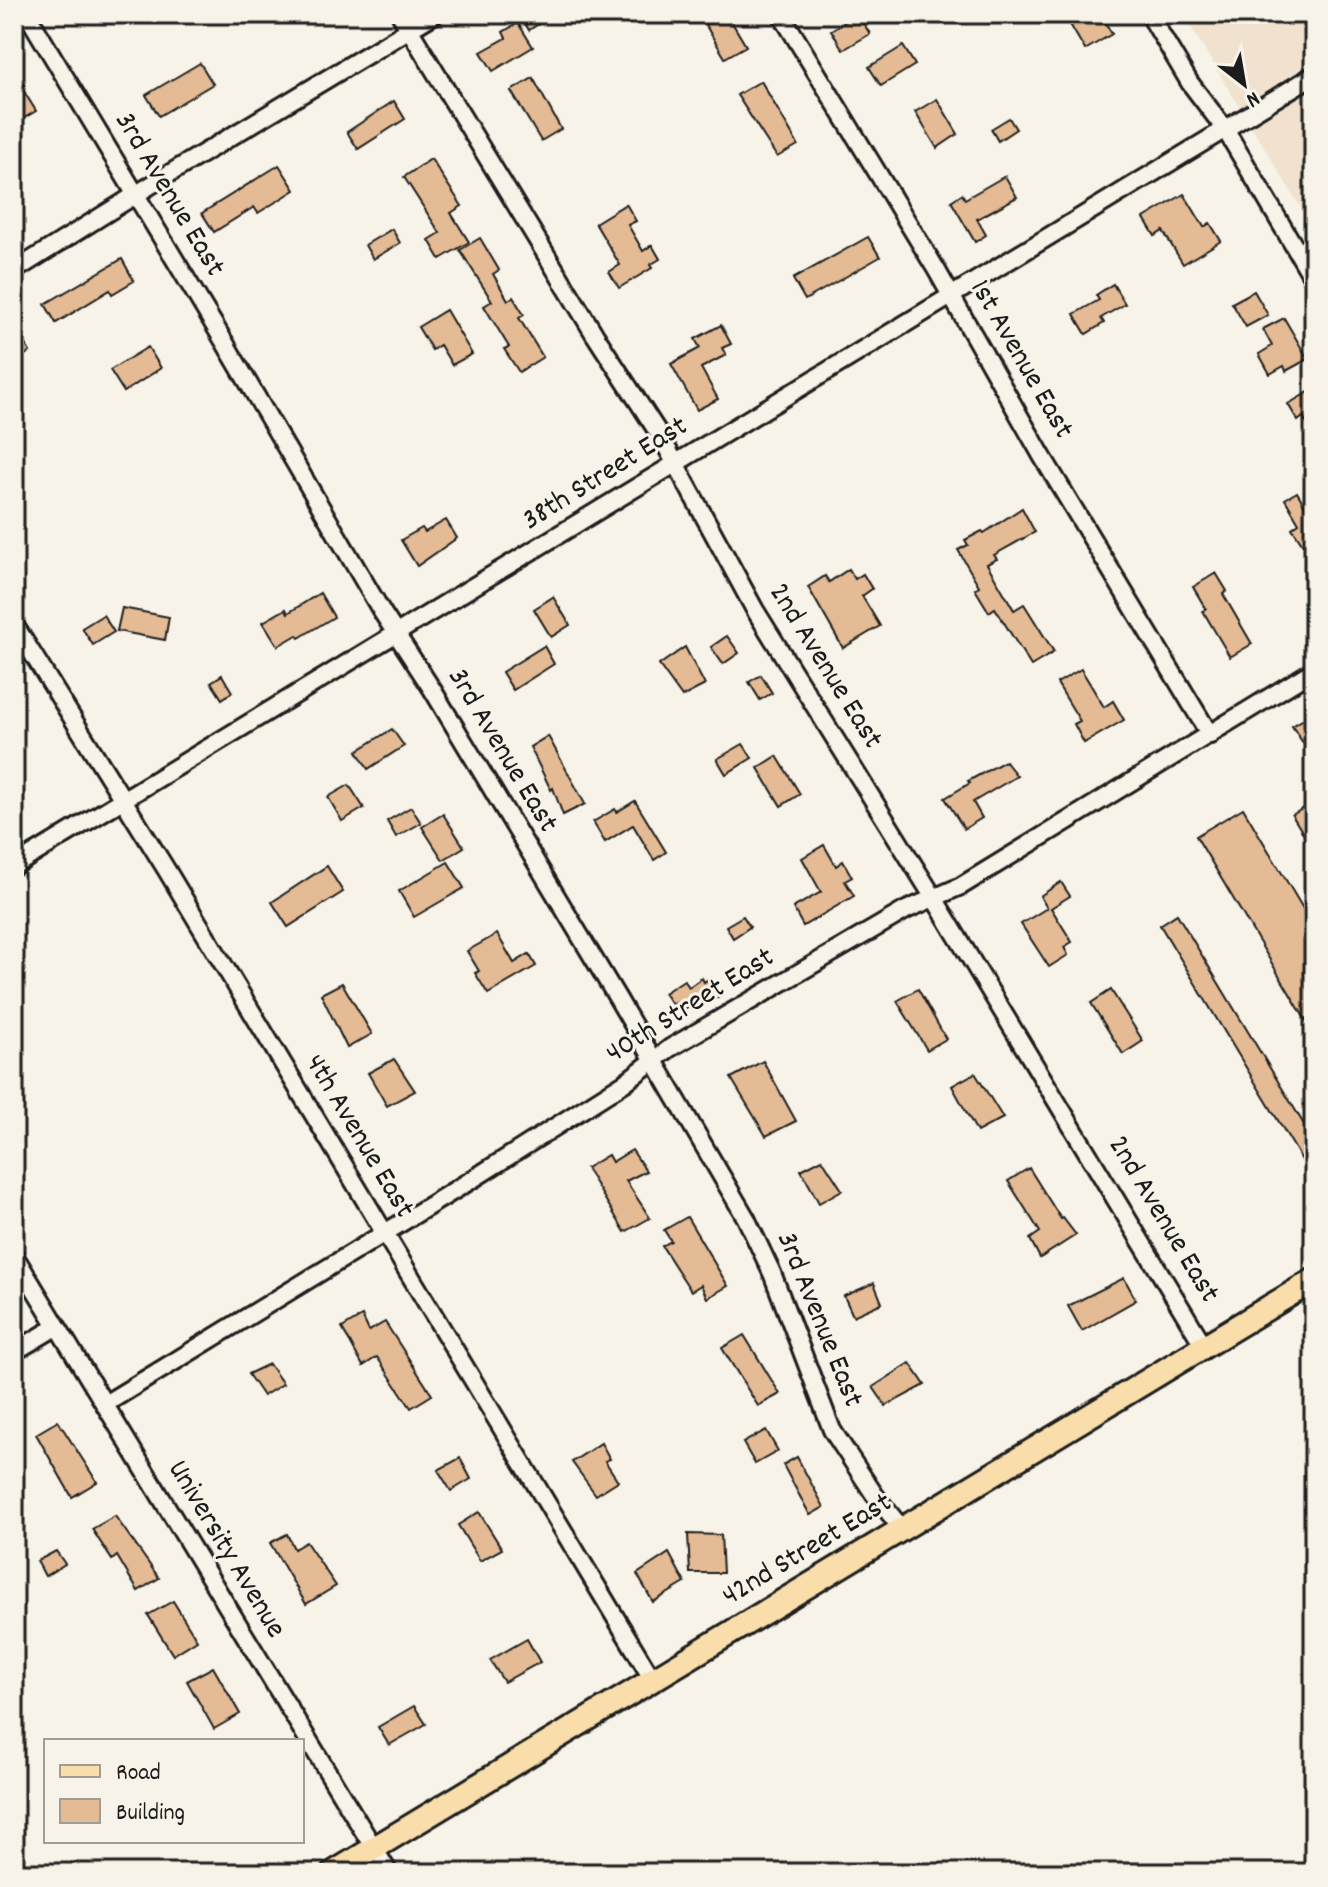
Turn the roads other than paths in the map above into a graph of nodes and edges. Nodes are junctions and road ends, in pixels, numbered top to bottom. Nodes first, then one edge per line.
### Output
1 (27, 14) edge
2 (400, 14) edge
3 (435, 14) edge
4 (781, 14) edge
5 (1149, 14) edge
6 (410, 29) junction
7 (1314, 75) edge
8 (1225, 129) junction
9 (135, 195) junction
10 (14, 271) edge
11 (1314, 280) edge
12 (950, 295) junction
13 (676, 465) junction
14 (14, 624) edge
15 (397, 635) junction
16 (1314, 670) edge
17 (1210, 735) junction
18 (123, 801) junction
19 (14, 866) edge
20 (934, 898) junction
21 (654, 1060) junction
22 (383, 1234) junction
23 (14, 1255) edge
24 (1314, 1280) edge
25 (56, 1327) junction
26 (1204, 1346) junction
27 (14, 1352) edge
28 (105, 1404) junction
29 (902, 1529) junction
30 (653, 1680) junction
31 (374, 1848) junction
32 (333, 1873) edge
33 (389, 1873) edge

1 - 9 street, 3rd Avenue East
2 - 6 street, 2nd Avenue East
3 - 6 street
4 - 12 street, 1st Avenue East
5 - 8 street
6 - 9 street
6 - 13 street, 2nd Avenue East
7 - 8 street, 38th Street East
8 - 11 street
8 - 12 street, 38th Street East
9 - 10 street
9 - 15 street, 3rd Avenue East
12 - 13 street, 38th Street East
12 - 17 street, 1st Avenue East
13 - 15 street, 38th Street East
13 - 20 street, 2nd Avenue East
14 - 18 street, 4th Avenue East
15 - 18 street, 38th Street East
15 - 21 street, 3rd Avenue East
16 - 17 street, 40th Street East
17 - 20 street, 40th Street East
18 - 19 street, 38th Street East
18 - 22 street, 4th Avenue East
20 - 21 street, 40th Street East
20 - 26 street, 2nd Avenue East
21 - 22 street, 40th Street East
21 - 29 street, 3rd Avenue East
22 - 28 street, 40th Street East
22 - 30 street, 4th Avenue East
23 - 25 street, University Avenue
24 - 26 main road, 42nd Street East
25 - 27 street
25 - 28 street, University Avenue
26 - 29 main road, 42nd Street East
28 - 31 street, University Avenue
29 - 30 main road, 42nd Street East
30 - 31 main road, 42nd Street East
31 - 32 main road, 42nd Street East
31 - 33 street, University Avenue

